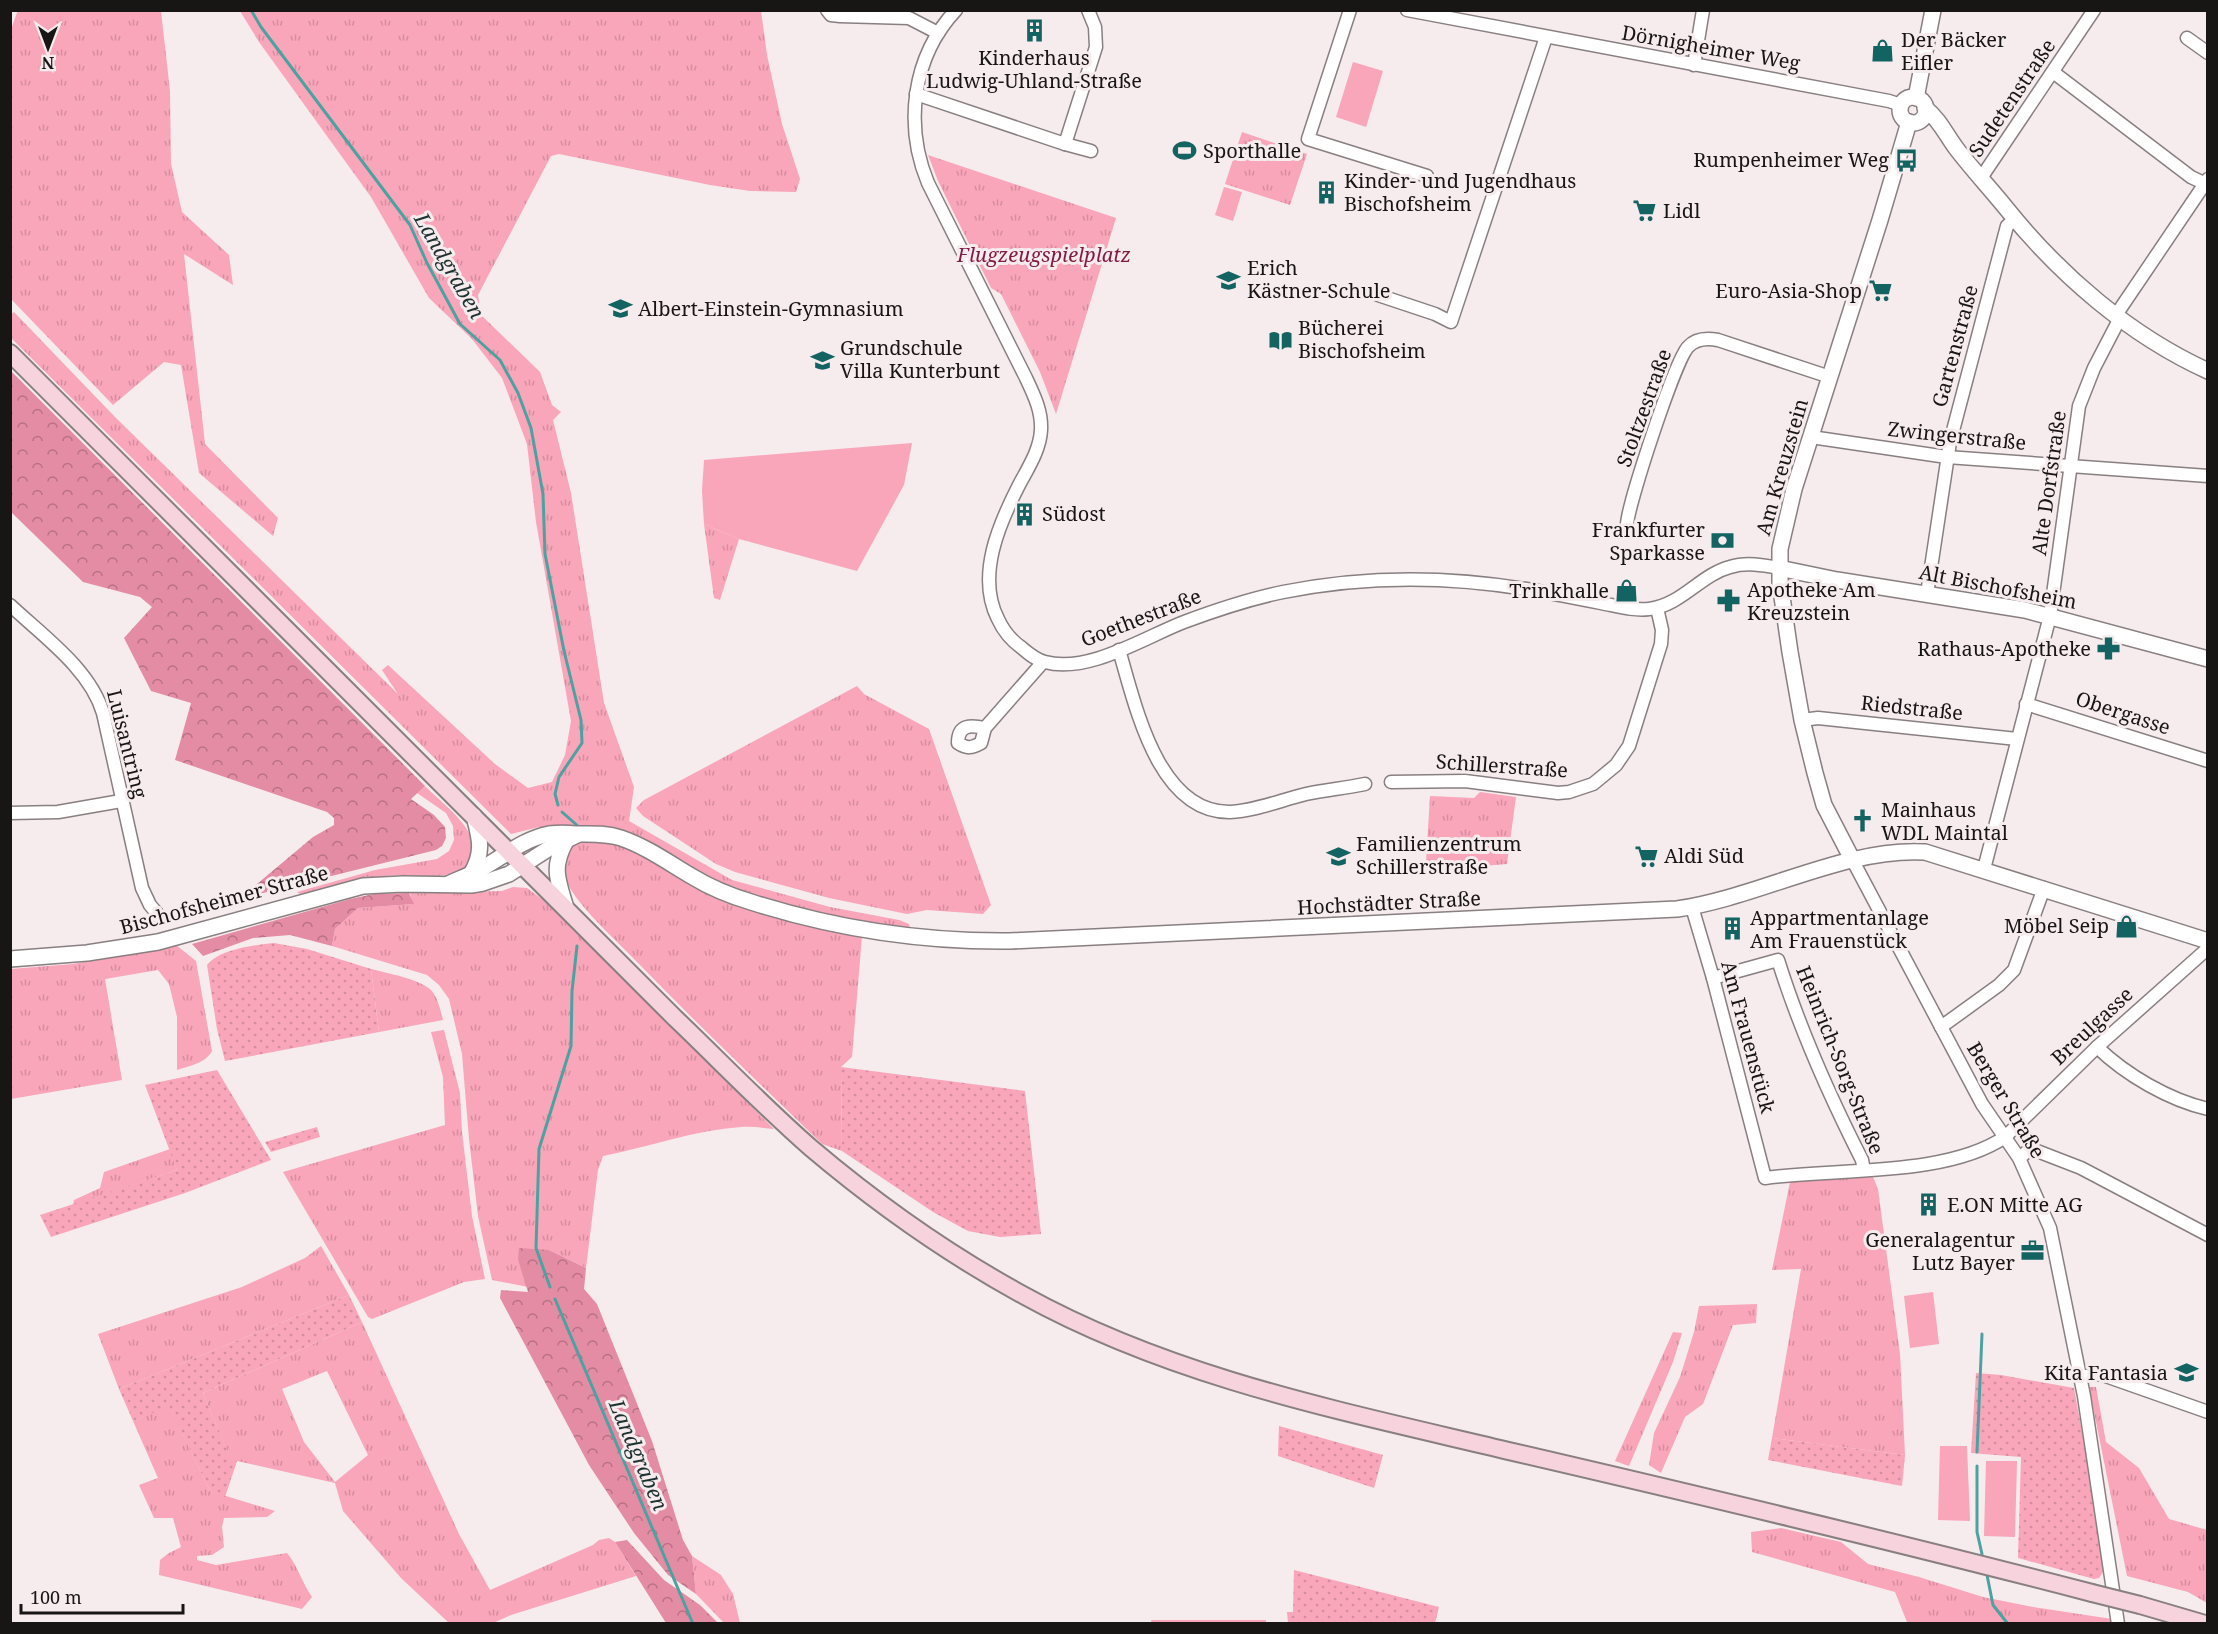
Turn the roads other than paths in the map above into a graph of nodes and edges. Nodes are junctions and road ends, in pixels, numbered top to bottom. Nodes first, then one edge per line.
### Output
1 (827, 10) edge
2 (956, 10) edge
3 (1088, 10) edge
4 (1350, 10) edge
5 (1407, 10) edge
6 (1703, 10) edge
7 (1933, 10) edge
8 (2094, 10) edge
9 (938, 33) junction
10 (1546, 37) junction
11 (2187, 38) dead end
12 (2208, 53) edge
13 (1694, 65) junction
14 (2053, 72) junction
15 (916, 94) junction
16 (1901, 105) joint
17 (1917, 112) junction
18 (1065, 144) junction
19 (1092, 151) dead end
20 (1426, 176) dead end
21 (1981, 178) junction
22 (2207, 182) edge
23 (2015, 219) junction
24 (1378, 295) dead end
25 (2118, 317) junction
26 (10, 353) edge
27 (2208, 371) edge
28 (1830, 377) junction
29 (1811, 437) junction
30 (1947, 457) junction
31 (2070, 467) junction
32 (2208, 476) edge
33 (1627, 524) dead end
34 (1779, 568) junction
35 (1927, 594) junction
36 (10, 606) edge
37 (1657, 608) junction
38 (2050, 616) junction
39 (1119, 650) junction
40 (2208, 659) edge
41 (1043, 662) junction
42 (2026, 704) junction
43 (1802, 720) junction
44 (985, 728) dead end
45 (2018, 739) junction
46 (2208, 761) edge
47 (1391, 782) dead end
48 (1365, 784) dead end
49 (122, 801) junction
50 (10, 813) edge
51 (474, 816) junction
52 (572, 838) junction
53 (508, 850) junction
54 (1853, 861) junction
55 (524, 866) junction
56 (1984, 869) junction
57 (471, 874) junction
58 (448, 884) junction
59 (2044, 888) junction
60 (1692, 907) junction
61 (566, 908) junction
62 (161, 918) dead end
63 (2205, 942) edge
64 (10, 959) edge
65 (1713, 978) junction
66 (1941, 1027) junction
67 (2097, 1047) junction
68 (2208, 1110) edge
69 (2006, 1137) junction
70 (2019, 1158) junction
71 (1864, 1170) junction
72 (1765, 1178) joint
73 (2208, 1235) edge
74 (2079, 1377) junction
75 (2208, 1412) edge
76 (2118, 1623) edge
77 (2205, 1623) edge

1 - 9 street
2 - 9 street, Goethestraße
3 - 18 street
4 - 20 street
5 - 10 street, Dörnigheimer Weg
6 - 13 street
7 - 17 street, Am Kreuzstein
8 - 14 street, Sudetenstraße
9 - 15 street, Goethestraße
10 - 13 street, Dörnigheimer Weg
10 - 24 street
11 - 12 street
13 - 16 street, Dörnigheimer Weg
14 - 21 street, Sudetenstraße
14 - 22 street
15 - 18 street
15 - 41 street, Goethestraße
16 - 17 street
17 - 21 street
17 - 28 street, Am Kreuzstein
18 - 19 street
21 - 23 street
22 - 25 street, Alte Dorfstraße
23 - 25 street
23 - 30 street, Gartenstraße
25 - 27 street
25 - 31 street, Alte Dorfstraße
26 - 51 main road
28 - 29 street, Am Kreuzstein
28 - 33 street, Stoltzestraße
29 - 30 street, Zwingerstraße
29 - 34 street, Am Kreuzstein
30 - 31 street, Zwingerstraße
30 - 35 street, Gartenstraße
31 - 32 street, Zwingerstraße
31 - 38 street, Alte Dorfstraße
34 - 35 street, Alt Bischofsheim
34 - 37 street, Goethestraße
34 - 43 street, Am Kreuzstein
35 - 38 street, Alt Bischofsheim
36 - 49 street, Luisantring
37 - 39 street, Goethestraße
37 - 47 street, Schillerstraße
38 - 40 street, Alt Bischofsheim
38 - 42 street, Alte Dorfstraße
39 - 41 street, Goethestraße
39 - 48 street
41 - 44 street
42 - 45 street, Alte Dorfstraße
42 - 46 street, Obergasse
43 - 45 street, Riedstraße
43 - 54 street, Am Kreuzstein
45 - 56 street, Alte Dorfstraße
49 - 50 street
49 - 62 street, Luisantring
51 - 53 main road
51 - 57 street
52 - 53 street, Hochstädter Straße
52 - 55 street
52 - 60 street, Hochstädter Straße
52 - 61 street
53 - 55 main road
53 - 57 street, Bischofsheimer Straße
54 - 56 street, Hochstädter Straße
54 - 60 street, Hochstädter Straße
54 - 66 street, Berger Straße
55 - 58 street, Bischofsheimer Straße
55 - 61 main road
56 - 59 street, Hochstädter Straße
57 - 58 street, Bischofsheimer Straße
58 - 64 street, Bischofsheimer Straße
59 - 63 street, Hochstädter Straße
59 - 66 street
60 - 65 street, Am Frauenstück
61 - 77 main road, bridge
63 - 67 street, Breulgasse
65 - 71 street, Heinrich-Sorg-Straße
65 - 72 street, Am Frauenstück
66 - 69 street, Berger Straße
67 - 68 street
67 - 69 street, Breulgasse
69 - 70 street, Berger Straße
69 - 71 street, Breulgasse
70 - 73 street
70 - 74 street, Berger Straße
71 - 72 street, Breulgasse
74 - 75 street
74 - 76 street, Berger Straße

